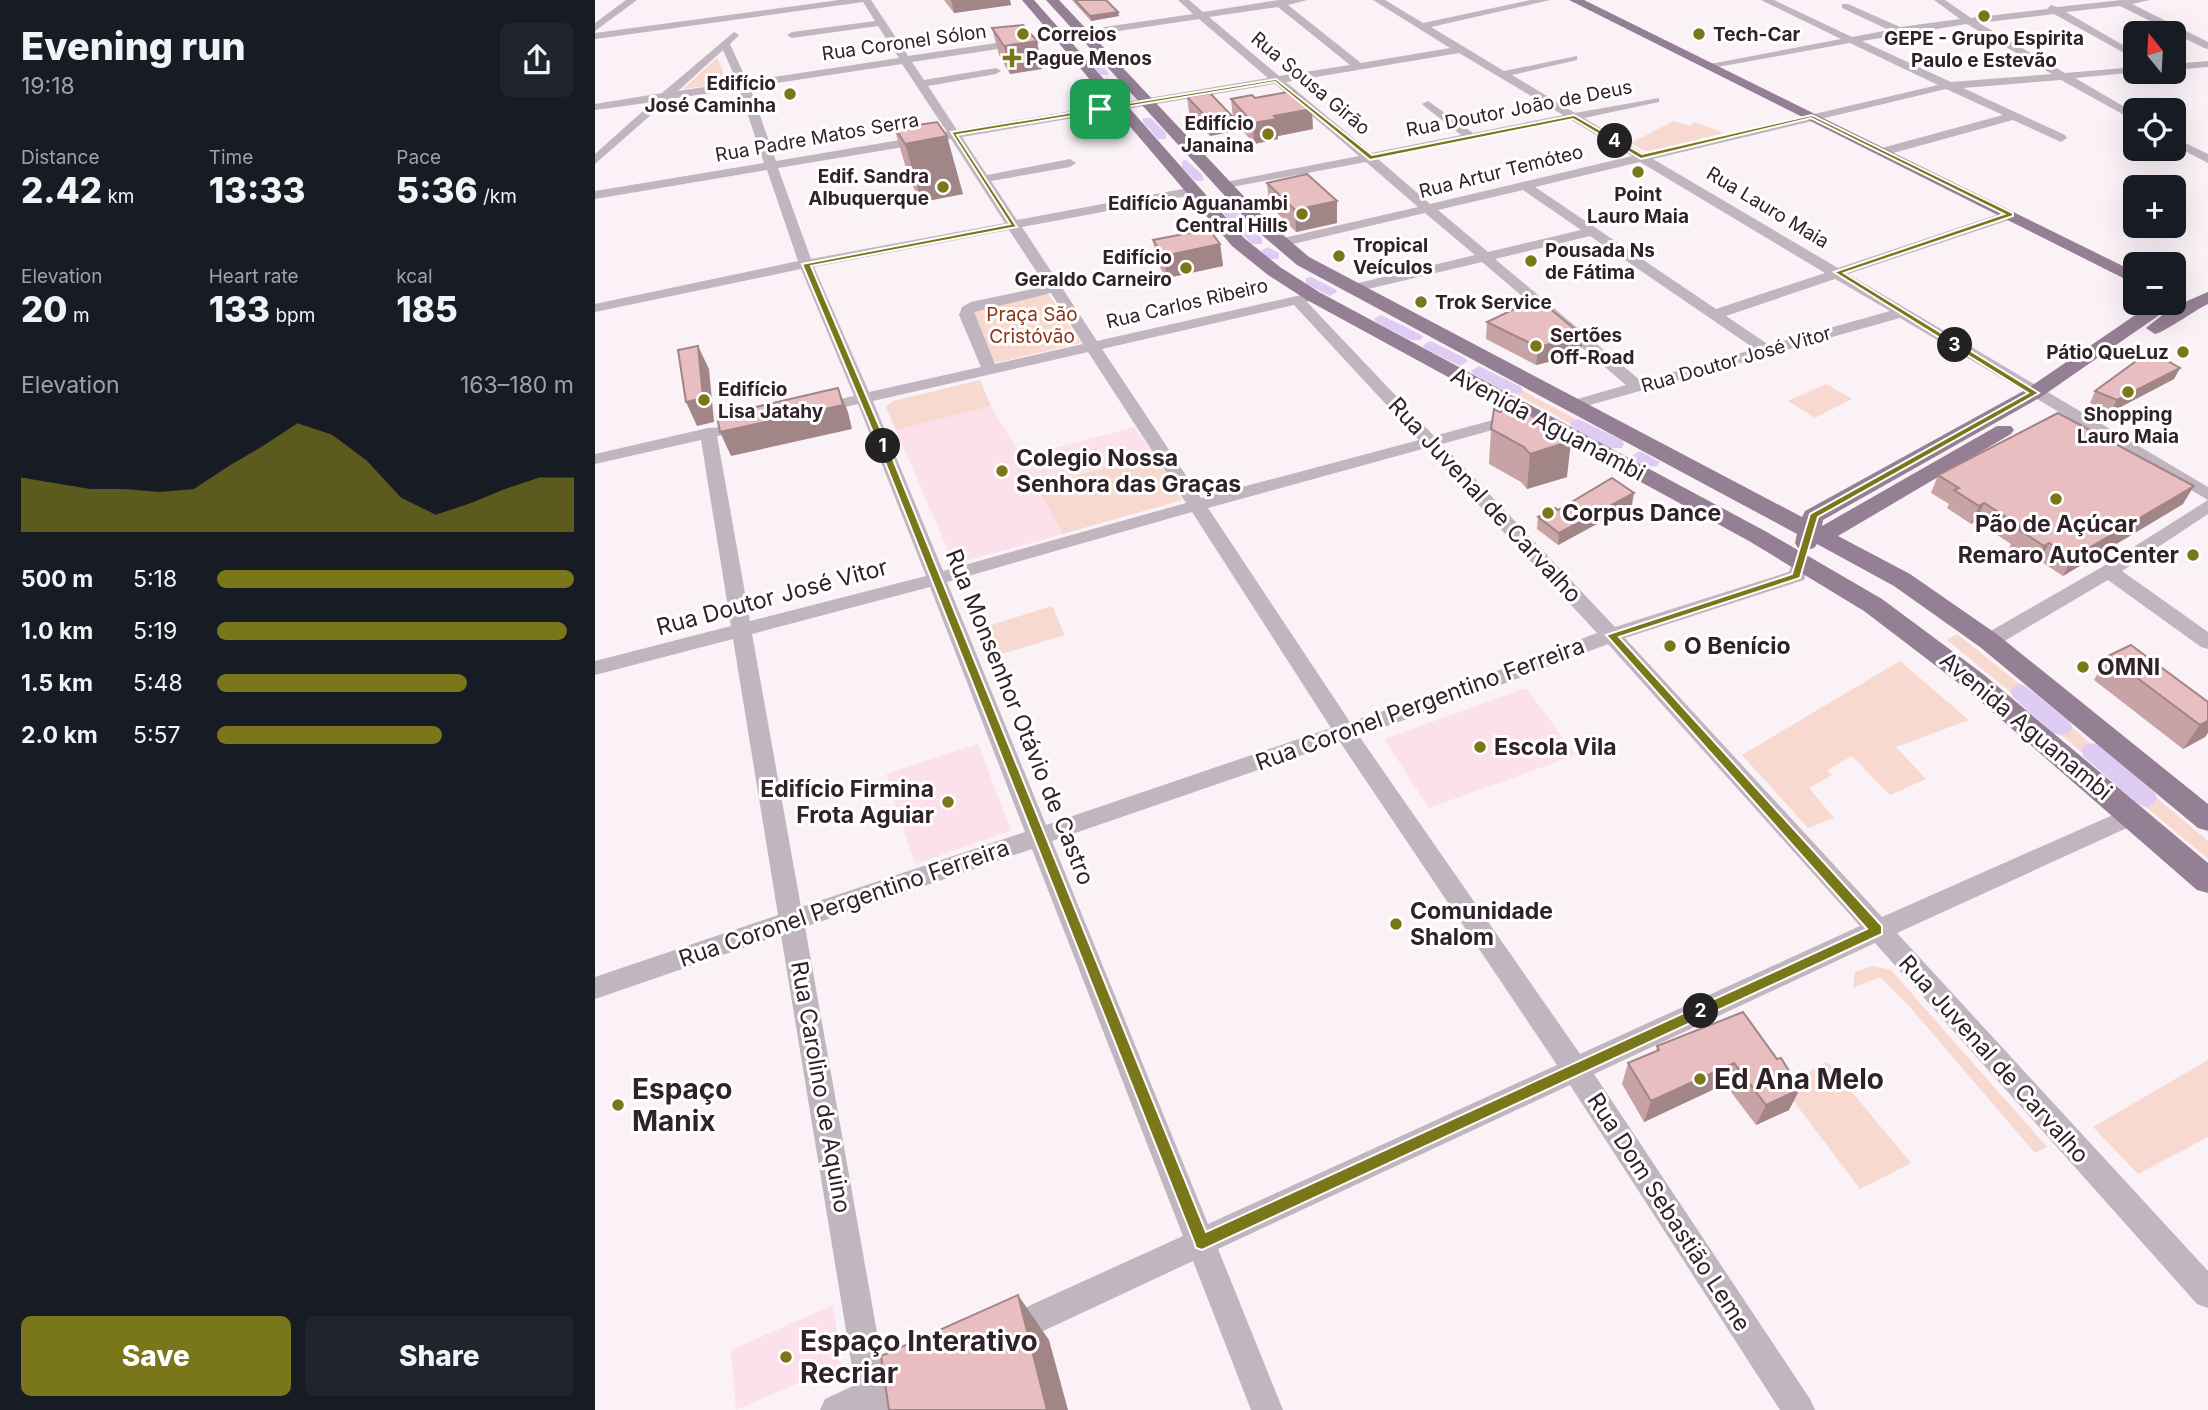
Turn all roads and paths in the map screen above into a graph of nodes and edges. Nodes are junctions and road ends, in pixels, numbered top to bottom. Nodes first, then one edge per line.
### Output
1 (632, 0) edge
2 (771, 0) edge
3 (860, 0) edge
4 (866, 0) edge
5 (1028, 0) edge
6 (1052, 0) edge
7 (1183, 0) edge
8 (1302, 0) edge
9 (1378, 0) edge
10 (1545, 0) edge
11 (1575, 0) edge
12 (1766, 0) edge
13 (1939, 0) edge
14 (2037, 0) edge
15 (2145, 0) edge
16 (2120, 1) edge
17 (1260, 3) edge
18 (1279, 4) junction
19 (1845, 6) dead end
20 (2054, 10) junction
21 (755, 14) junction
22 (1201, 16) junction
23 (1969, 21) junction
24 (881, 23) junction
25 (1423, 26) junction
26 (595, 28) edge
27 (1898, 30) junction
28 (1083, 33) junction
29 (793, 35) dead end
30 (595, 36) edge
31 (1059, 37) junction
32 (1849, 39) junction
33 (725, 43) junction
34 (2208, 46) edge
35 (1461, 49) junction
36 (2123, 49) edge
37 (1573, 58) dead end
38 (905, 60) junction
39 (2208, 64) edge
40 (1358, 66) junction
41 (2186, 66) edge
42 (1710, 67) junction
43 (996, 71) dead end
44 (2123, 71) edge
45 (1504, 74) junction
46 (2061, 76) junction
47 (1276, 80) junction
48 (743, 84) junction
49 (919, 84) junction
50 (1946, 86) junction
51 (667, 96) junction
52 (1655, 100) dead end
53 (1146, 101) junction
54 (1428, 104) dead end
55 (1118, 106) junction
56 (595, 107) edge
57 (2123, 111) edge
58 (1812, 116) junction
59 (2014, 116) junction
60 (1574, 117) junction
61 (953, 134) junction
62 (1472, 138) junction
63 (2061, 138) dead end
64 (2186, 146) edge
65 (2208, 149) edge
66 (2193, 150) junction
67 (1882, 152) junction
68 (1641, 157) junction
69 (1370, 158) junction
70 (2208, 159) edge
71 (595, 160) edge
72 (1070, 163) dead end
73 (771, 165) junction
74 (983, 179) junction
75 (1226, 186) junction
76 (1526, 186) junction
77 (1193, 191) junction
78 (595, 195) edge
79 (1427, 209) junction
80 (2010, 215) junction
81 (1014, 226) junction
82 (1593, 231) junction
83 (1280, 243) junction
84 (1485, 257) junction
85 (806, 264) junction
86 (1838, 272) junction
87 (2123, 273) edge
88 (2208, 284) edge
89 (1055, 288) junction
90 (1351, 289) junction
91 (2186, 296) edge
92 (2208, 297) edge
93 (1305, 298) junction
94 (2186, 300) edge
95 (2186, 305) edge
96 (595, 308) edge
97 (1900, 313) junction
98 (1716, 314) junction
99 (2150, 315) edge
100 (2159, 315) edge
101 (2208, 316) edge
102 (1093, 345) junction
103 (1768, 351) junction
104 (990, 369) junction
105 (1638, 387) junction
106 (864, 398) junction
107 (2043, 398) junction
108 (1573, 405) junction
109 (799, 413) edge
110 (1531, 415) junction
111 (734, 428) edge
112 (708, 433) junction
113 (1430, 443) junction
114 (595, 459) edge
115 (2208, 495) edge
116 (1197, 505) junction
117 (2208, 506) edge
118 (1815, 533) junction
119 (1801, 562) junction
120 (2109, 571) junction
121 (937, 579) junction
122 (743, 630) junction
123 (1611, 635) junction
124 (1989, 641) junction
125 (2208, 642) edge
126 (595, 670) edge
127 (1345, 732) junction
128 (2132, 816) junction
129 (2208, 820) edge
130 (1040, 836) junction
131 (2208, 881) edge
132 (793, 920) junction
133 (1877, 930) junction
134 (595, 988) edge
135 (1575, 1069) junction
136 (1202, 1242) junction
137 (2208, 1293) edge
138 (986, 1342) edge
139 (936, 1365) edge
140 (874, 1402) edge
141 (836, 1410) edge
142 (1267, 1410) edge
143 (1799, 1410) edge

1 - 26 street
2 - 21 street
3 - 21 street
4 - 24 street, Rua Dom Sebastião Leme
5 - 31 main road, Avenida Aguanambi
6 - 28 main road, Avenida Aguanambi
7 - 22 street, Rua Sousa Girão
8 - 18 street, Rua Coronel Sólon
9 - 25 street, Rua Lauro Maia
10 - 25 street
11 - 42 main road
12 - 32 street
13 - 23 street
14 - 20 street
15 - 16 street
16 - 20 street
16 - 34 street
17 - 18 street, Rua Coronel Sólon
17 - 22 street, Rua Coronel Sólon
18 - 40 street
19 - 27 street
20 - 23 street
20 - 36 street
21 - 30 street
21 - 33 street
22 - 28 street, Rua Coronel Sólon
22 - 47 street, Rua Sousa Girão
23 - 27 street
23 - 46 street
24 - 29 street
24 - 38 street, Rua Dom Sebastião Leme
25 - 35 street, Rua Lauro Maia
27 - 32 street
28 - 31 street, Rua Coronel Sólon
28 - 53 main road, Avenida Aguanambi
31 - 38 street, Rua Coronel Sólon
31 - 55 main road, Avenida Aguanambi
32 - 42 street
32 - 50 street
33 - 48 street, Rua Monsenhor Otávio de Castro
33 - 51 street
35 - 40 street, Rua Padre Matos Serra
35 - 45 street, Rua Lauro Maia
37 - 45 street
38 - 48 street, Rua Coronel Sólon
38 - 49 street, Rua Dom Sebastião Leme
39 - 41 street
40 - 47 street, Rua Padre Matos Serra
42 - 58 main road
43 - 49 street
44 - 46 street, Rua Artur Temóteo
45 - 60 street, Rua Lauro Maia
46 - 50 street, Rua Artur Temóteo
46 - 57 street
47 - 53 street, Rua Padre Matos Serra
47 - 69 street, Rua Sousa Girão
48 - 51 street, Rua Coronel Sólon
48 - 73 street, Rua Monsenhor Otávio de Castro
49 - 61 street, Rua Dom Sebastião Leme
50 - 58 street, Rua Artur Temóteo
50 - 59 street
51 - 56 street, Rua Coronel Sólon
51 - 71 street
52 - 60 street, Rua Doutor João de Deus
53 - 55 street, Rua Padre Matos Serra
53 - 75 main road, Avenida Aguanambi
54 - 62 street
55 - 61 street, Rua Padre Matos Serra
55 - 77 main road, Avenida Aguanambi
58 - 67 main road
58 - 68 street, Rua Artur Temóteo
59 - 63 street
59 - 67 street
60 - 62 street, Rua Doutor João de Deus
60 - 68 street, Rua Lauro Maia
61 - 73 street, Rua Padre Matos Serra
61 - 74 street, Rua Dom Sebastião Leme
62 - 69 street, Rua Doutor João de Deus
64 - 66 street
65 - 66 street
66 - 70 street
67 - 80 main road
68 - 76 street, Rua Artur Temóteo
68 - 86 street, Rua Lauro Maia
69 - 75 street, Rua Doutor João de Deus
69 - 79 street, Rua Sousa Girão
72 - 74 street
73 - 78 street, Rua Padre Matos Serra
73 - 85 street, Rua Monsenhor Otávio de Castro
74 - 81 street, Rua Dom Sebastião Leme
75 - 83 main road, Avenida Aguanambi
76 - 79 street, Rua Artur Temóteo
76 - 82 street
77 - 81 street
77 - 93 main road, Avenida Aguanambi
79 - 83 street, Rua Artur Temóteo
79 - 84 street, Rua Sousa Girão
80 - 86 street
80 - 87 main road
81 - 85 street
81 - 89 street, Rua Dom Sebastião Leme
82 - 84 street
82 - 98 street
83 - 90 main road, Avenida Aguanambi
84 - 90 street
84 - 105 street, Rua Sousa Girão
85 - 96 street
85 - 106 street, Rua Monsenhor Otávio de Castro
86 - 97 street, Rua Lauro Maia
86 - 98 street
88 - 91 main road
89 - 102 street, Rua Dom Sebastião Leme
89 - 104 street
90 - 108 main road, Avenida Aguanambi
92 - 94 main road
93 - 102 street, Rua Carlos Ribeiro
93 - 110 main road, Avenida Aguanambi
93 - 113 street, Rua Juvenal de Carvalho
95 - 101 main road
97 - 103 street, Rua Doutor José Vitor
97 - 107 street, Rua Lauro Maia
98 - 103 street
99 - 107 main road
100 - 107 main road
102 - 104 street, Rua Carlos Ribeiro
102 - 116 street, Rua Dom Sebastião Leme
103 - 105 street, Rua Doutor José Vitor
104 - 106 street, Rua Carlos Ribeiro
105 - 108 street, Rua Doutor José Vitor
106 - 109 street, Rua Carlos Ribeiro
106 - 121 street, Rua Monsenhor Otávio de Castro
107 - 115 street, Rua Lauro Maia
107 - 118 main road
108 - 118 main road, Avenida Aguanambi
110 - 113 street, Rua Doutor José Vitor
110 - 119 main road, Avenida Aguanambi
111 - 112 street
112 - 114 street
112 - 122 street, Rua Carolino de Aquino
113 - 116 street, Rua Doutor José Vitor
113 - 123 street, Rua Juvenal de Carvalho
116 - 121 street, Rua Doutor José Vitor
116 - 127 street, Rua Dom Sebastião Leme
117 - 120 street
118 - 119 main road
118 - 124 main road, Avenida Aguanambi
119 - 123 street, Rua Coronel Pergentino Ferreira
119 - 128 main road, Avenida Aguanambi
120 - 124 street
120 - 125 street
121 - 122 street, Rua Doutor José Vitor
121 - 130 street, Rua Monsenhor Otávio de Castro
122 - 126 street, Rua Doutor José Vitor
122 - 132 street, Rua Carolino de Aquino
123 - 127 street, Rua Coronel Pergentino Ferreira
123 - 133 street, Rua Juvenal de Carvalho
124 - 129 main road, Avenida Aguanambi
127 - 130 street, Rua Coronel Pergentino Ferreira
127 - 135 street, Rua Dom Sebastião Leme
128 - 131 main road, Avenida Aguanambi
128 - 133 street
130 - 132 street, Rua Coronel Pergentino Ferreira
130 - 136 street, Rua Monsenhor Otávio de Castro
132 - 134 street, Rua Coronel Pergentino Ferreira
132 - 140 street, Rua Carolino de Aquino
133 - 135 street
133 - 137 street, Rua Juvenal de Carvalho
135 - 136 street
135 - 143 street, Rua Dom Sebastião Leme
136 - 138 street
136 - 142 street, Rua Monsenhor Otávio de Castro
139 - 140 street
140 - 141 street

